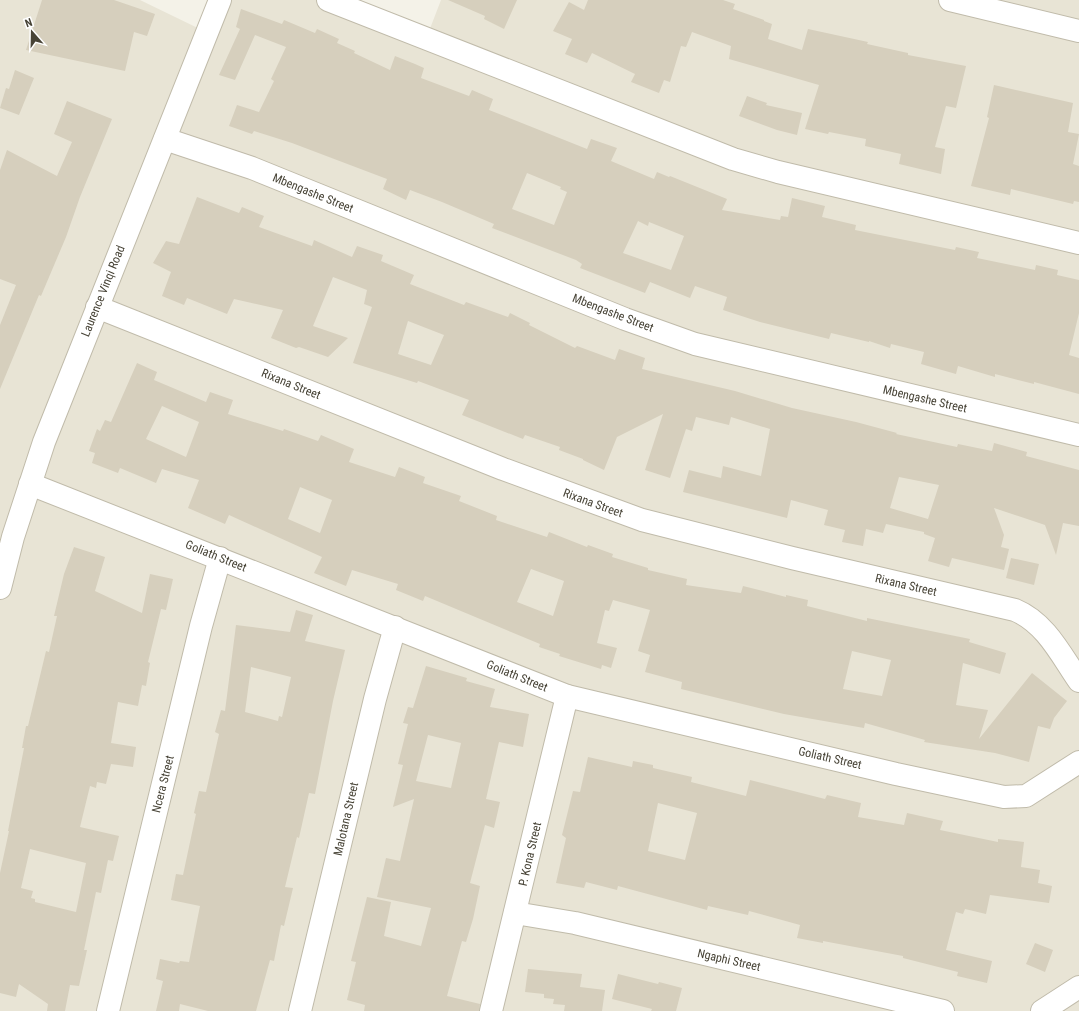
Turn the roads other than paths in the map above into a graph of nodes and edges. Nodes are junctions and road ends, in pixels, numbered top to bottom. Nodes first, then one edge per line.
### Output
1 (220, 0) edge
2 (328, 0) edge
3 (950, 0) edge
4 (1079, 31) edge
5 (165, 139) junction
6 (1079, 244) edge
7 (97, 307) junction
8 (1079, 435) edge
9 (30, 484) junction
10 (220, 558) junction
11 (0, 588) edge
12 (395, 627) junction
13 (1079, 681) edge
14 (567, 696) junction
15 (1079, 762) edge
16 (515, 913) junction
17 (1079, 987) edge
18 (108, 1011) edge
19 (300, 1011) edge
20 (491, 1011) edge
21 (943, 1011) edge
22 (1042, 1011) edge

1 - 5 street, Laurence Vinqi Road
2 - 6 street
3 - 4 street
5 - 7 street, Laurence Vinqi Road
5 - 8 street, Mbengashe Street
7 - 9 street, Laurence Vinqi Road
7 - 13 street, Rixana Street
9 - 10 street, Goliath Street
9 - 11 street, Laurence Vinqi Road
10 - 12 street, Goliath Street
10 - 18 street, Ncera Street
12 - 14 street, Goliath Street
12 - 19 street, Malotana Street
14 - 15 street, Goliath Street
14 - 16 street, P. Kona Street
16 - 20 street, P. Kona Street
16 - 21 street, Ngaphi Street
17 - 22 street

